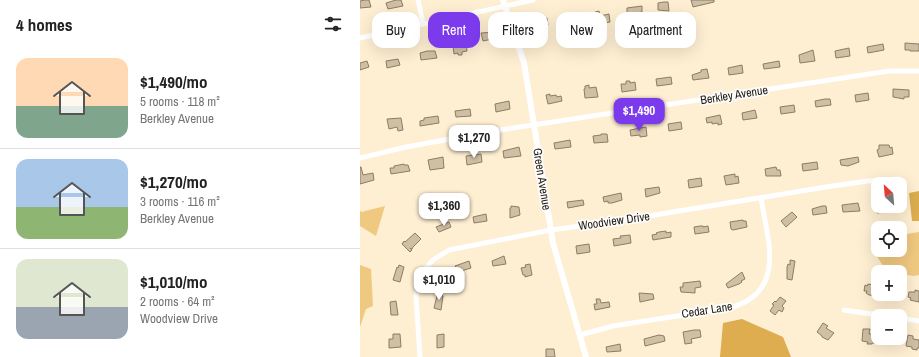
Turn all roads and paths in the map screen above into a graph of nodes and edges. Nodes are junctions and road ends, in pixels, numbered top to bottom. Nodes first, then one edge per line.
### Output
1 (418, 0) edge
2 (533, 0) edge
3 (504, 3) edge
4 (423, 24) junction
5 (360, 38) edge
6 (919, 71) edge
7 (534, 126) junction
8 (360, 158) edge
9 (871, 181) edge
10 (761, 198) junction
11 (551, 230) junction
12 (844, 310) dead end
13 (871, 314) edge
14 (907, 319) edge
15 (919, 321) edge
16 (580, 335) junction
17 (420, 357) edge
18 (586, 357) edge

1 - 4 street
2 - 3 street
3 - 4 street
3 - 7 street, Green Avenue
4 - 5 street
6 - 7 street, Berkley Avenue
7 - 8 street, Berkley Avenue
7 - 11 street, Green Avenue
9 - 10 street, Woodview Drive
10 - 11 street, Woodview Drive
10 - 16 street, Cedar Lane
11 - 16 street, Green Avenue
11 - 17 street, Woodview Drive
12 - 13 street
14 - 15 street
16 - 18 street, Green Avenue

